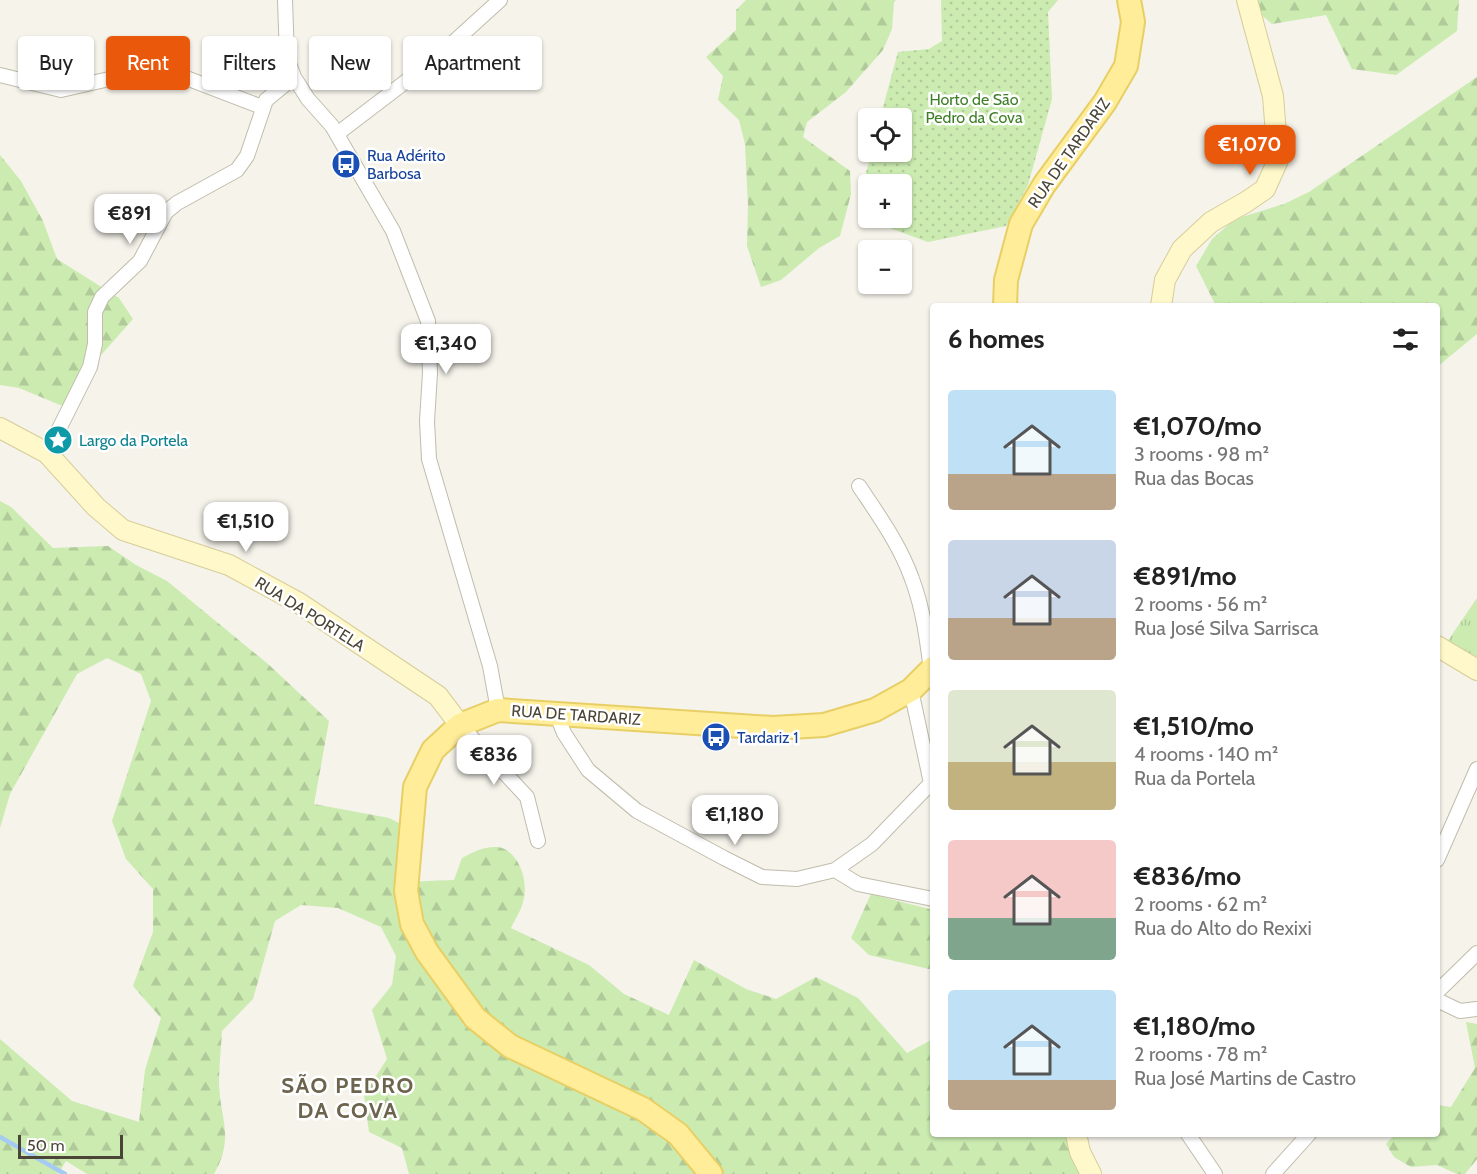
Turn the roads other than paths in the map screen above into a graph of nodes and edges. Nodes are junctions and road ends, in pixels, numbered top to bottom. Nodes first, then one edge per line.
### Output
1 (285, 0) edge
2 (500, 0) edge
3 (1129, 0) edge
4 (1247, 0) edge
5 (286, 36) edge
6 (0, 75) edge
7 (297, 82) edge
8 (279, 90) edge
9 (262, 107) junction
10 (337, 134) junction
11 (1005, 303) edge
12 (1162, 303) edge
13 (0, 428) edge
14 (47, 453) junction
15 (859, 486) dead end
16 (1440, 648) edge
17 (930, 657) edge
18 (1477, 670) edge
19 (930, 671) edge
20 (911, 690) junction
21 (498, 710) junction
22 (556, 713) junction
23 (460, 725) junction
24 (1477, 770) edge
25 (930, 773) edge
26 (930, 784) edge
27 (538, 841) dead end
28 (1440, 853) edge
29 (835, 870) junction
30 (930, 898) edge
31 (1477, 952) edge
32 (1440, 989) edge
33 (1440, 1001) edge
34 (1477, 1010) edge
35 (1460, 1011) junction
36 (1477, 1016) edge
37 (1077, 1137) edge
38 (1190, 1137) edge
39 (1306, 1137) edge
40 (711, 1174) edge
41 (1091, 1174) edge
42 (1215, 1174) edge
43 (1273, 1174) edge

1 - 5 street
2 - 10 street
3 - 11 main road, RUA DE TARDARIZ
4 - 12 street
6 - 9 street
7 - 10 street
8 - 9 street
9 - 14 street
10 - 21 street
13 - 14 street, RUA DA PORTELA
14 - 23 street, RUA DA PORTELA
15 - 17 street
16 - 18 street
19 - 20 main road, RUA DE TARDARIZ
20 - 22 main road, RUA DE TARDARIZ
20 - 25 street
21 - 22 main road, RUA DE TARDARIZ
21 - 23 main road, RUA DE TARDARIZ
22 - 29 street
23 - 27 street
23 - 40 main road, RUA DE TARDARIZ
24 - 28 street
26 - 29 street
29 - 30 street
31 - 32 street
33 - 35 street
34 - 35 street
35 - 36 street
37 - 41 street
38 - 42 street
39 - 43 street

